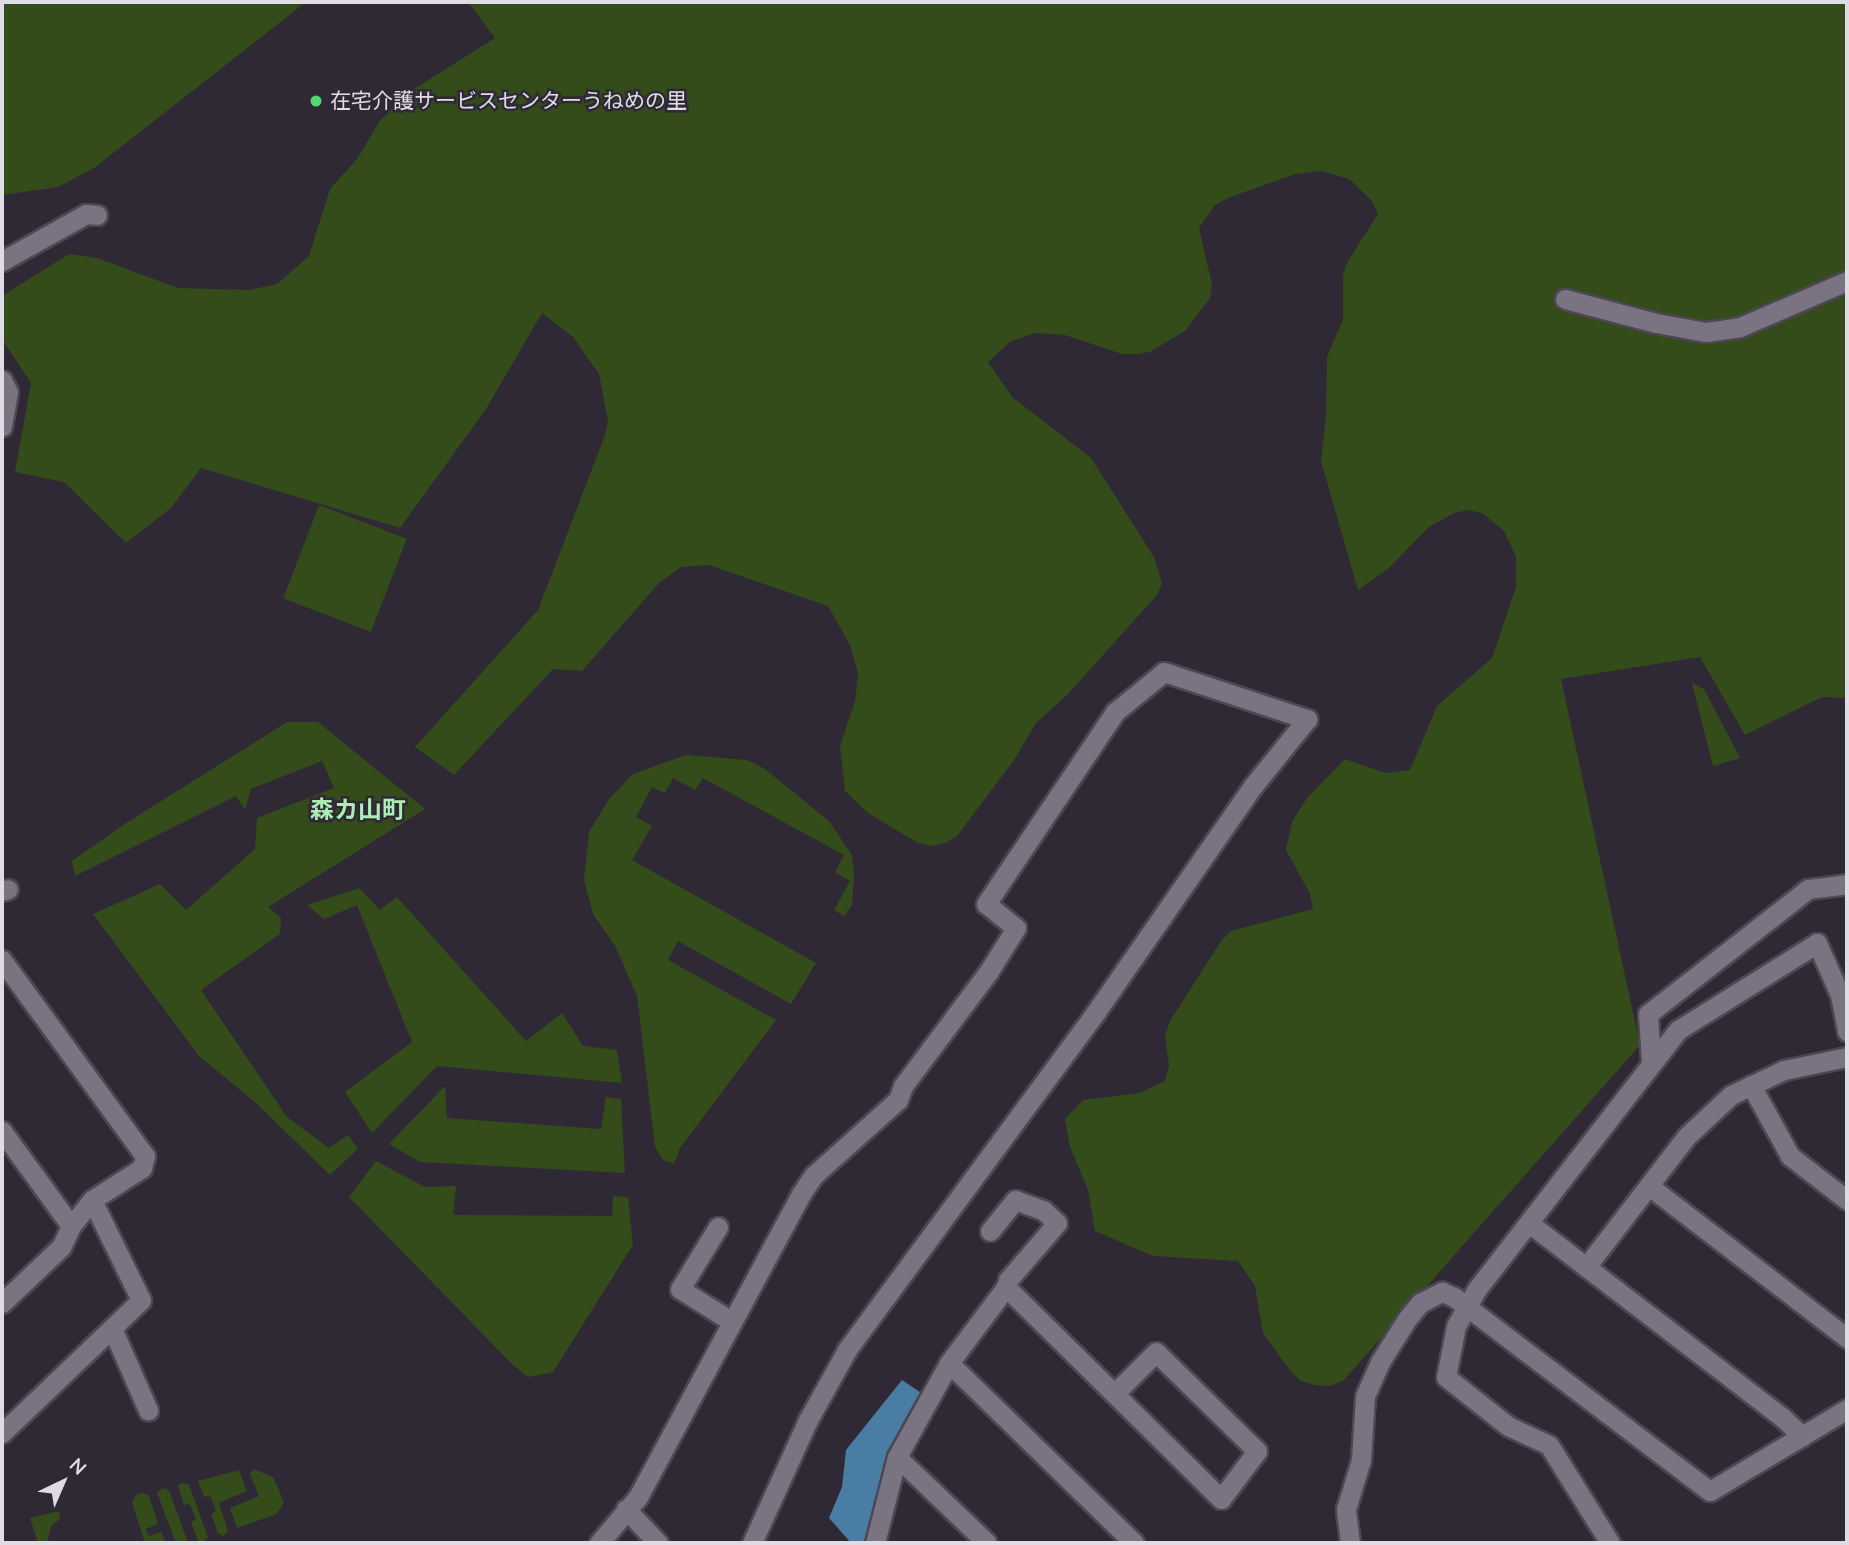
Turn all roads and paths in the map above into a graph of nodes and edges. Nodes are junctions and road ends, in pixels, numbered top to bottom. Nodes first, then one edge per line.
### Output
1 (97, 215) dead end
2 (2, 261) edge
3 (1847, 281) edge
4 (1565, 299) dead end
5 (2, 380) edge
6 (2, 426) edge
7 (1847, 884) edge
8 (2, 960) edge
9 (1847, 1031) edge
10 (1847, 1057) edge
11 (1651, 1063) junction
12 (1751, 1086) junction
13 (2, 1131) edge
14 (8, 1155) edge
15 (1648, 1186) junction
16 (92, 1200) junction
17 (1847, 1200) edge
18 (1529, 1223) junction
19 (71, 1226) junction
20 (718, 1227) dead end
21 (990, 1231) dead end
22 (1586, 1267) junction
23 (1006, 1287) junction
24 (2, 1303) edge
25 (1467, 1307) junction
26 (732, 1321) junction
27 (112, 1328) junction
28 (1844, 1328) edge
29 (949, 1363) junction
30 (1114, 1394) junction
31 (1847, 1409) edge
32 (148, 1410) dead end
33 (2, 1433) edge
34 (1802, 1436) junction
35 (897, 1457) junction
36 (626, 1509) junction
37 (599, 1543) edge
38 (658, 1543) edge
39 (752, 1543) edge
40 (875, 1543) edge
41 (987, 1543) edge
42 (1134, 1543) edge
43 (1350, 1543) edge
44 (1610, 1543) edge

1 - 2 street
3 - 4 street
5 - 6 street
7 - 11 street
8 - 16 street
9 - 11 street
10 - 12 street
11 - 18 street
12 - 15 street
12 - 17 street
13 - 14 street
14 - 19 street
15 - 22 street
15 - 28 street
16 - 19 street
16 - 27 street
18 - 22 street
18 - 25 street
19 - 24 street
20 - 26 street
21 - 23 street
22 - 34 street
23 - 29 street
23 - 30 street
25 - 34 street
25 - 43 street
25 - 44 street
26 - 36 street
26 - 39 street
27 - 32 street
27 - 33 street
29 - 35 street
29 - 42 street
30 - 30 street
31 - 34 street
35 - 40 street
35 - 41 street
36 - 37 street
36 - 38 street

